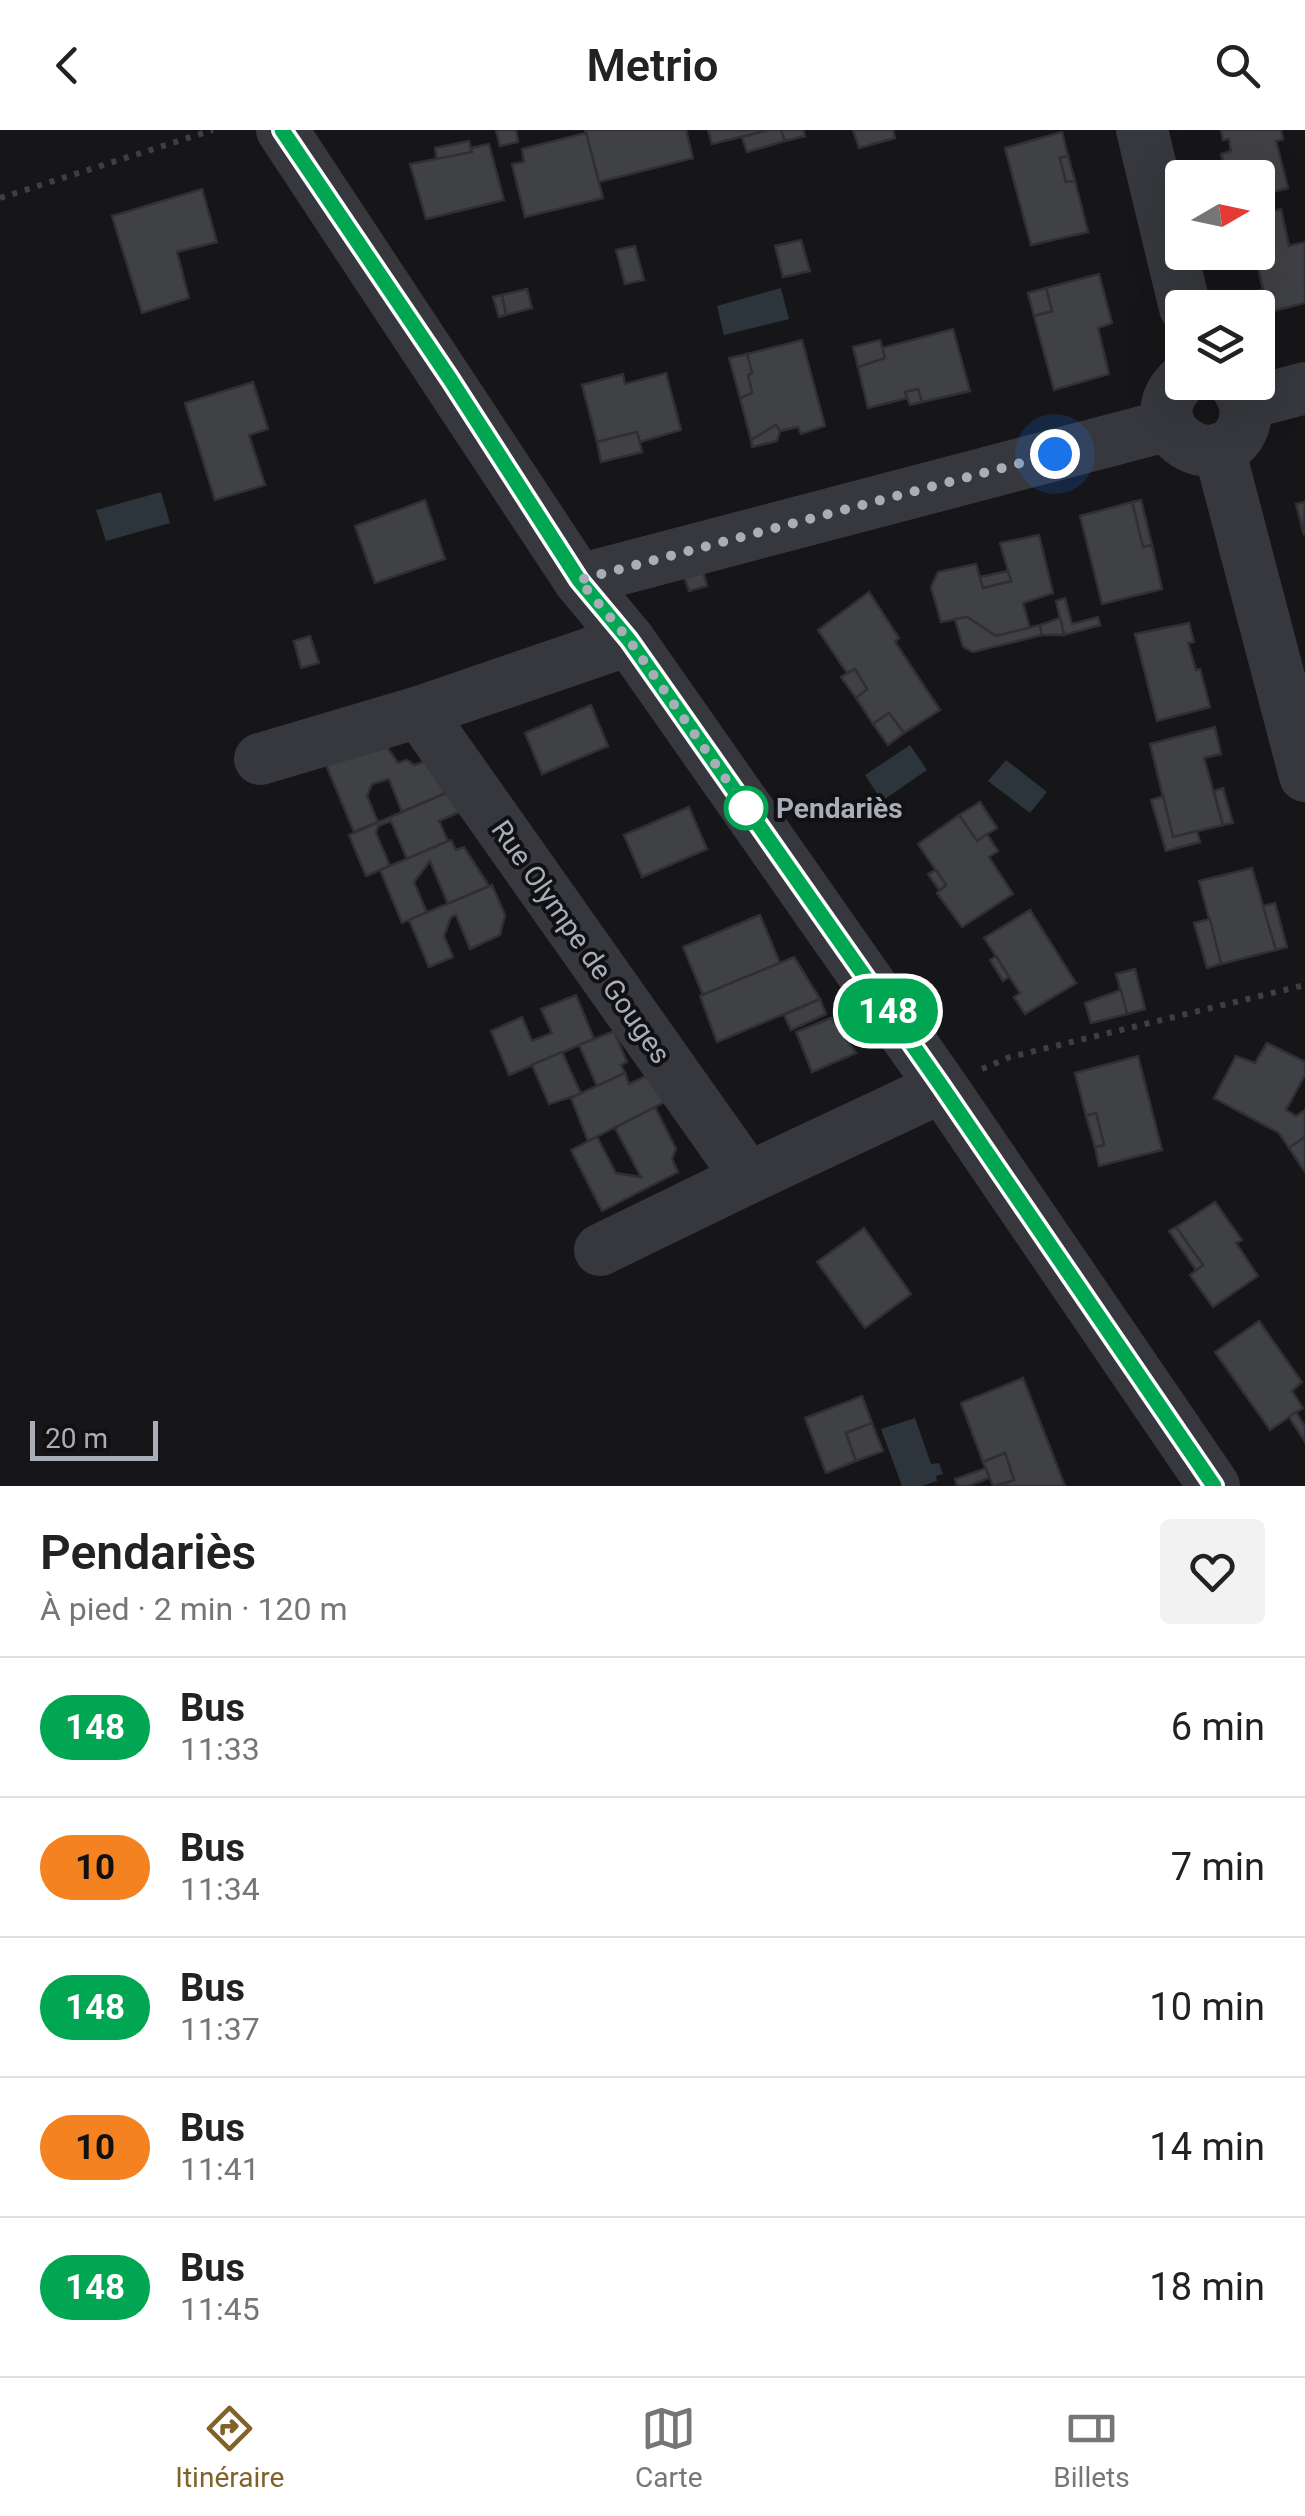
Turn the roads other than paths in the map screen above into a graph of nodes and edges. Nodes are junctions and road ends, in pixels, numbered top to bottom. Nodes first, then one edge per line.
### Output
1 (282, 130) edge
2 (1142, 130) edge
3 (1181, 290) edge
4 (1305, 388) edge
5 (1275, 390) edge
6 (1240, 400) edge
7 (1176, 402) edge
8 (1219, 450) junction
9 (579, 580) junction
10 (629, 640) junction
11 (418, 712) junction
12 (260, 759) dead end
13 (1305, 776) edge
14 (942, 1087) junction
15 (748, 1178) junction
16 (600, 1250) dead end
17 (1214, 1486) edge

1 - 9 street
2 - 3 street
4 - 5 street
6 - 8 street
7 - 8 street
7 - 9 street
8 - 13 street
9 - 10 street
10 - 11 street
10 - 14 street
11 - 12 street
11 - 15 street, Rue Olympe de Gouges
14 - 15 street
14 - 17 street
15 - 16 street

